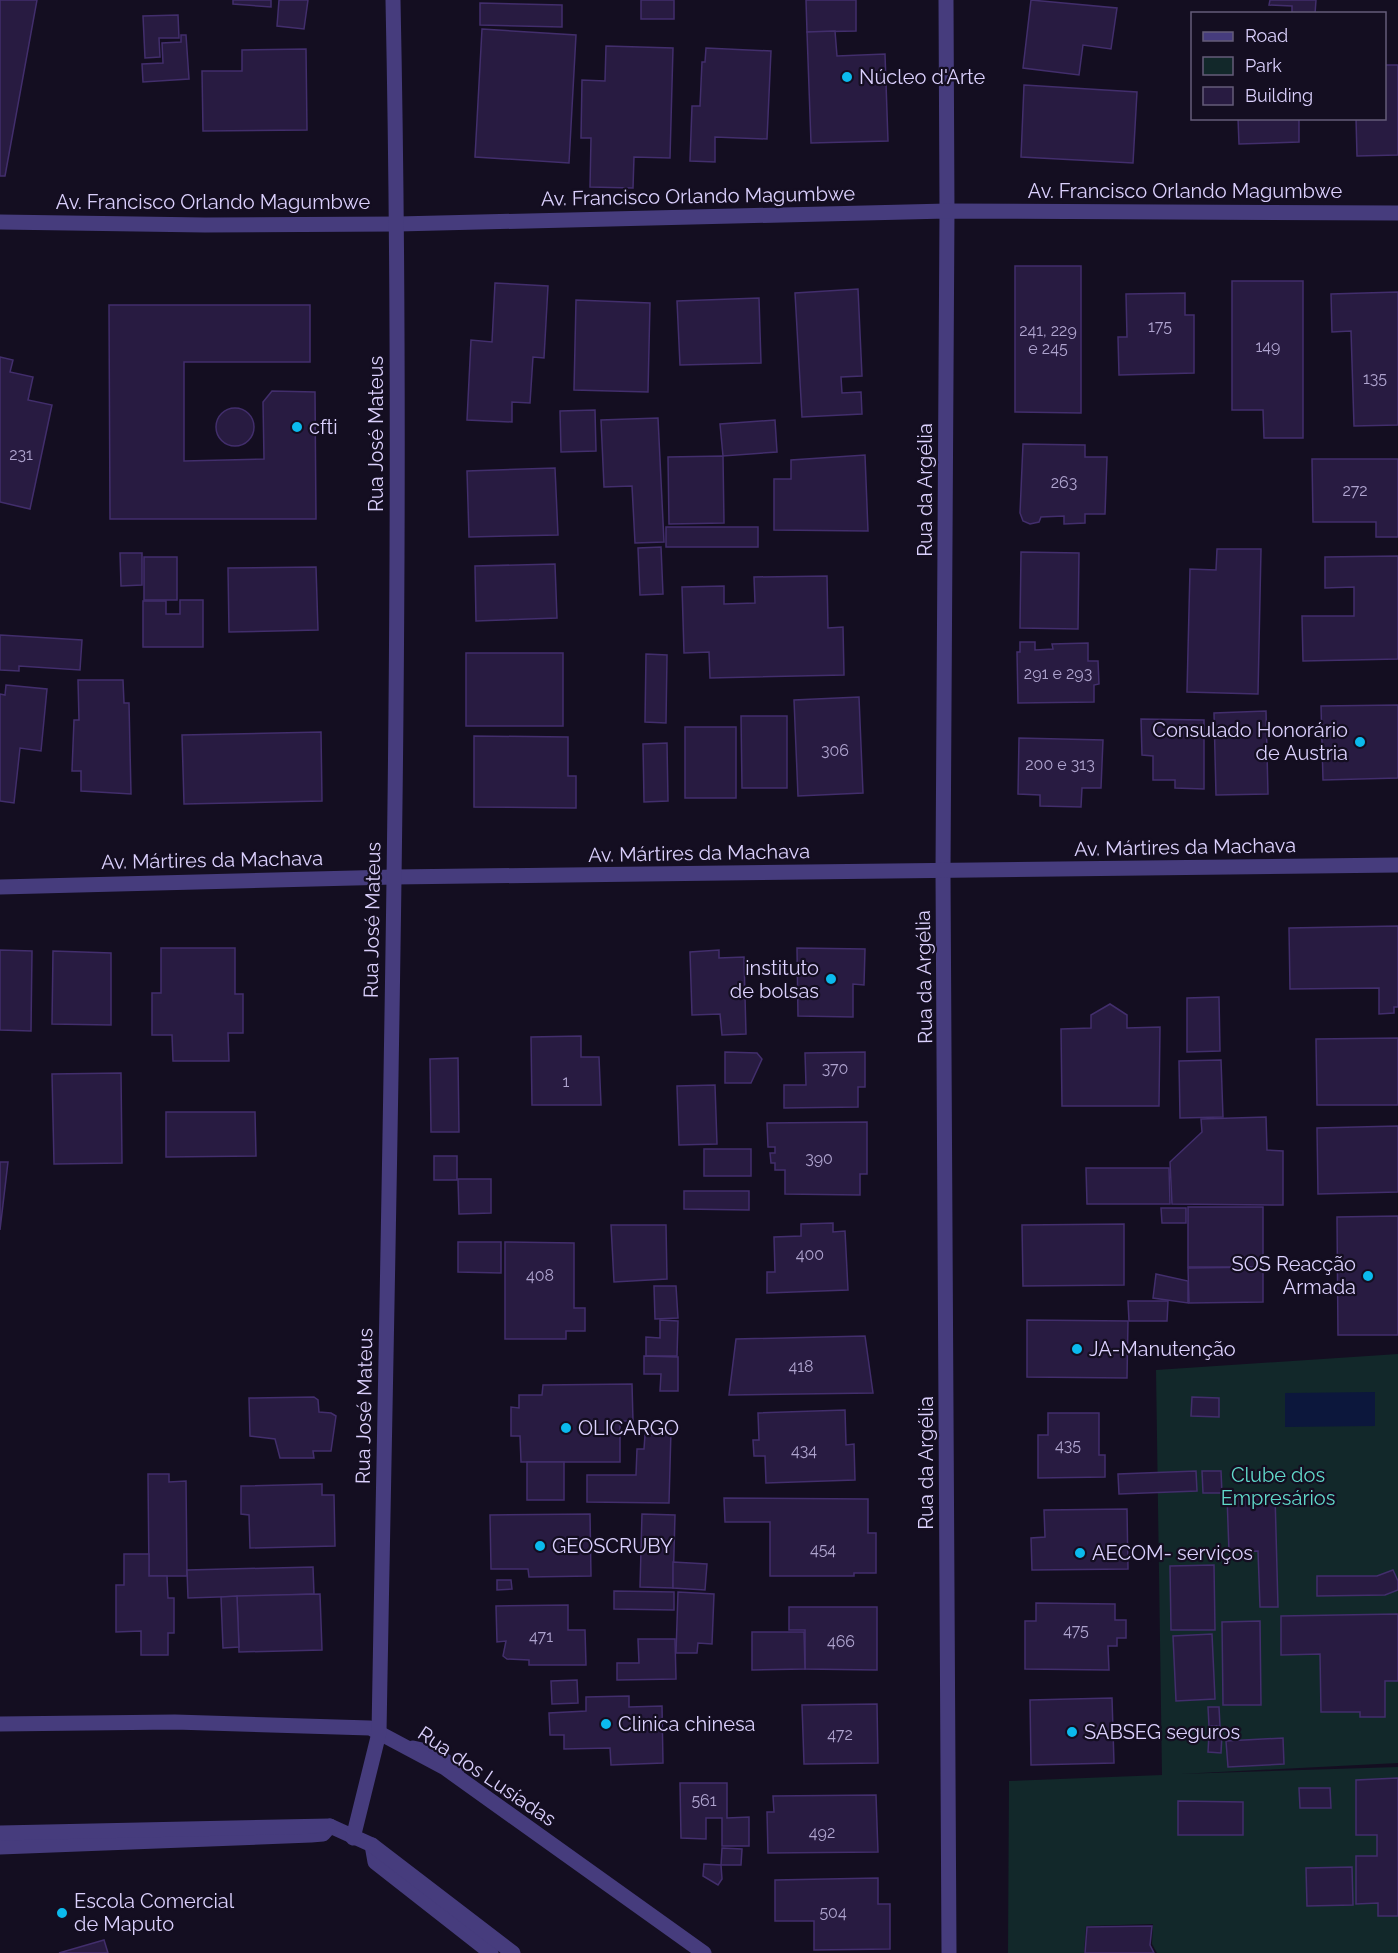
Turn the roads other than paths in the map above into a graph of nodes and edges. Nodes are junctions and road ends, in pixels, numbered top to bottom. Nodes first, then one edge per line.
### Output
1 (393, 0) edge
2 (946, 0) edge
3 (947, 211) junction
4 (1398, 213) edge
5 (0, 222) edge
6 (398, 224) junction
7 (1398, 865) edge
8 (943, 872) junction
9 (394, 877) junction
10 (0, 887) edge
11 (0, 1724) edge
12 (375, 1731) junction
13 (413, 1748) junction
14 (330, 1826) junction
15 (0, 1833) edge
16 (352, 1838) junction
17 (372, 1845) junction
18 (0, 1847) edge
19 (491, 1953) edge
20 (513, 1953) edge
21 (704, 1953) edge
22 (711, 1953) edge
23 (949, 1953) edge

1 - 6 street, Rua José Mateus
2 - 3 street, Rua da Argélia
3 - 4 street, Av. Francisco Orlando Magumbwe
3 - 6 street, Av. Francisco Orlando Magumbwe
3 - 8 street, Rua da Argélia
5 - 6 street, Av. Francisco Orlando Magumbwe
6 - 9 street, Rua José Mateus
7 - 8 street, Av. Mártires da Machava
8 - 9 street, Av. Mártires da Machava
8 - 23 street, Rua da Argélia
9 - 10 street, Av. Mártires da Machava
9 - 12 street, Rua José Mateus
11 - 12 street, Rua dos Lusíadas
12 - 13 street, Rua dos Lusíadas
12 - 16 street, Rua José Mateus
13 - 21 street, Rua dos Lusíadas
13 - 22 street
14 - 15 street
14 - 16 street
14 - 18 street
16 - 17 street
17 - 19 street
17 - 20 street

